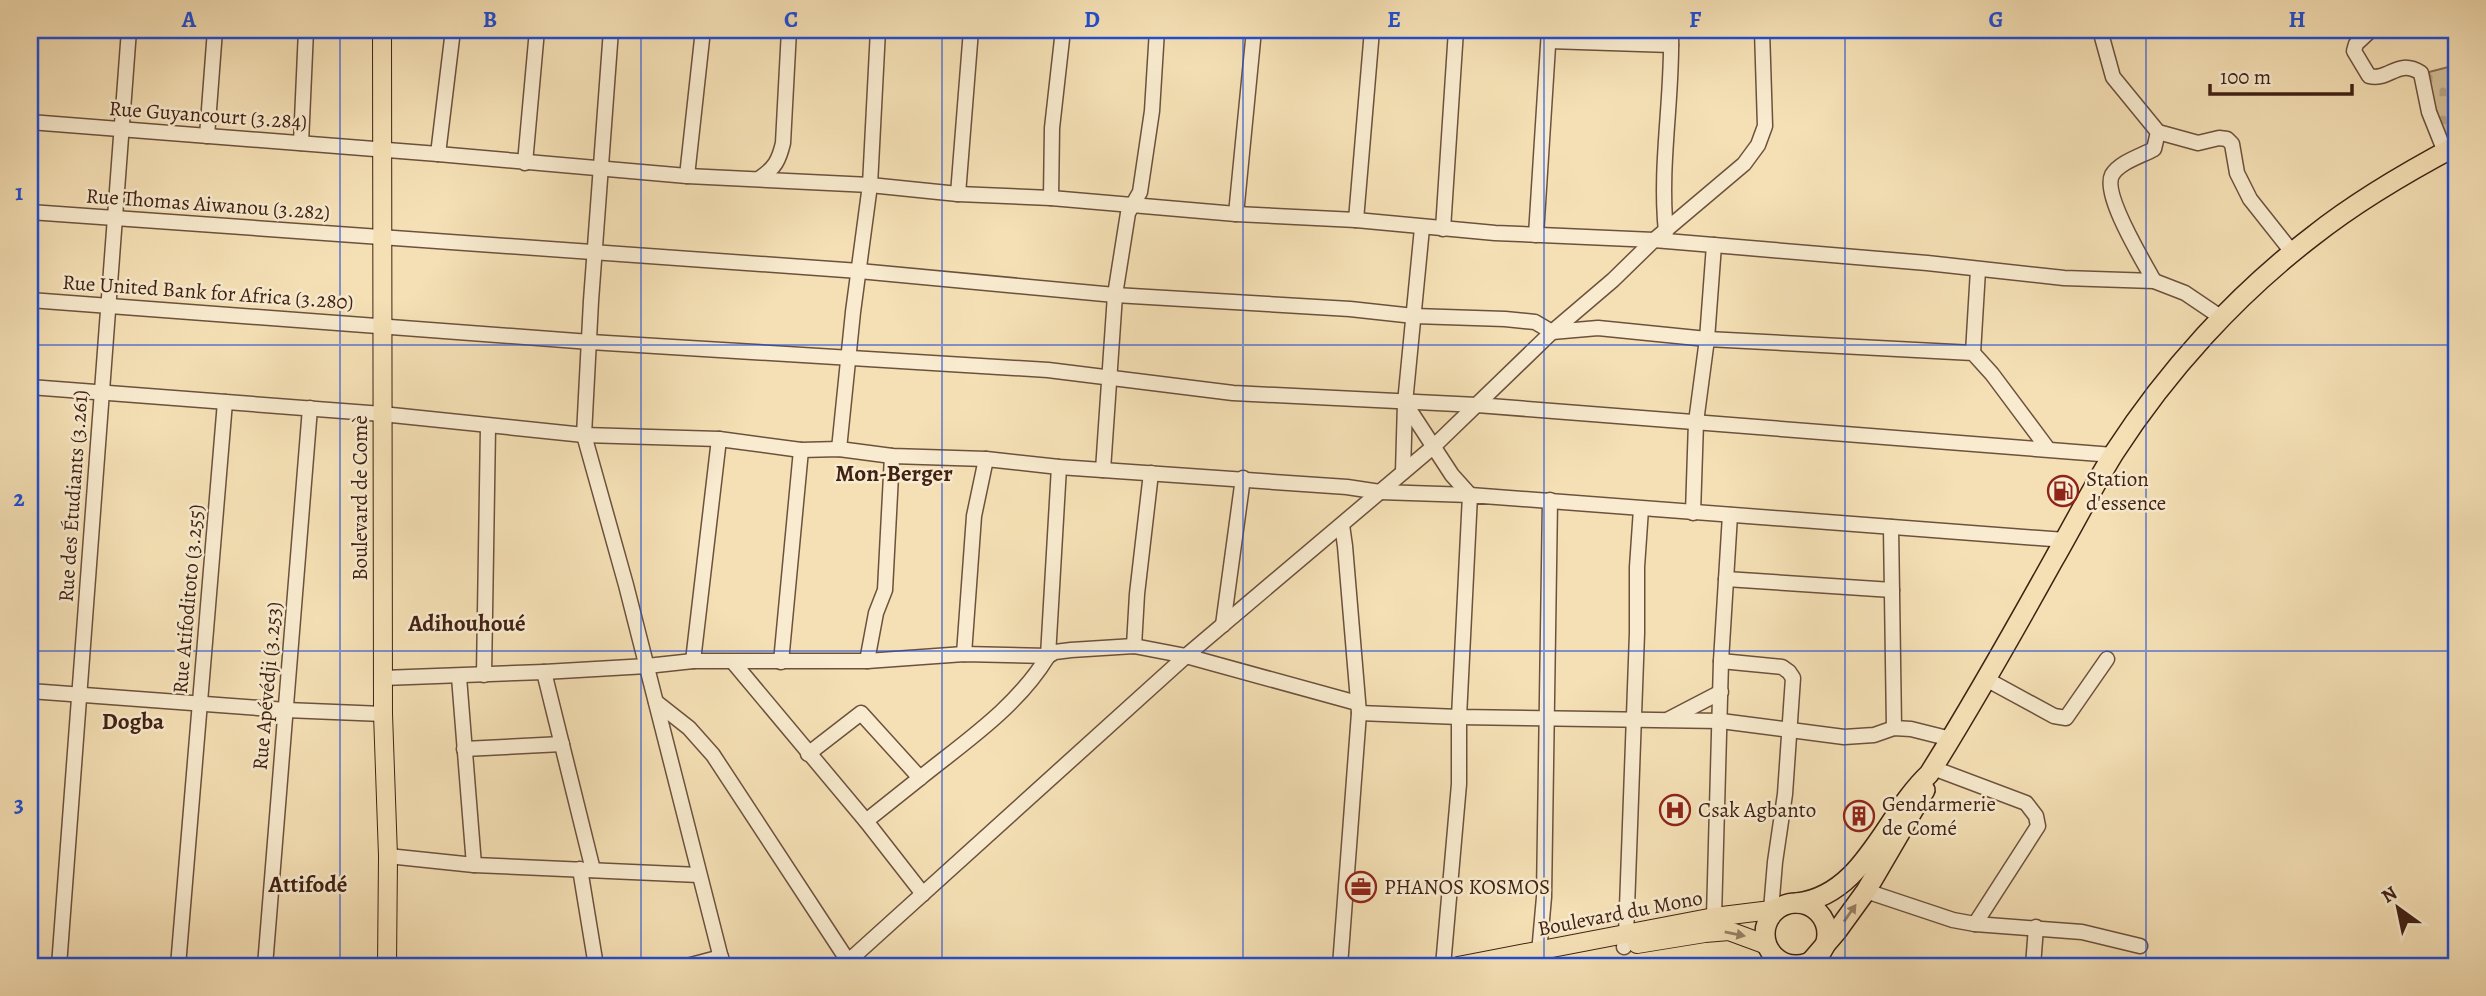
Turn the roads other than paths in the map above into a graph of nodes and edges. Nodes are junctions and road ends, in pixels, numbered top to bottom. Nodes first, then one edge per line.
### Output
1 (129, 30) edge
2 (215, 30) edge
3 (306, 30) edge
4 (382, 30) edge
5 (453, 30) edge
6 (537, 30) edge
7 (611, 30) edge
8 (703, 30) edge
9 (789, 30) edge
10 (878, 30) edge
11 (971, 30) edge
12 (1063, 30) edge
13 (1157, 30) edge
14 (1254, 30) edge
15 (1372, 30) edge
16 (1456, 30) edge
17 (1671, 30) edge
18 (1762, 30) edge
19 (2100, 30) edge
20 (2371, 30) edge
21 (1549, 35) edge
22 (1671, 45) junction
23 (30, 122) edge
24 (121, 130) junction
25 (2158, 132) junction
26 (207, 136) junction
27 (301, 144) junction
28 (2451, 149) edge
29 (383, 150) junction
30 (438, 154) junction
31 (525, 163) junction
32 (601, 168) junction
33 (687, 176) junction
34 (760, 178) junction
35 (870, 185) junction
36 (958, 194) junction
37 (1051, 198) junction
38 (1132, 205) junction
39 (30, 212) edge
40 (1237, 214) junction
41 (115, 219) junction
42 (1356, 220) junction
43 (1422, 228) junction
44 (1443, 229) junction
45 (1667, 232) junction
46 (1536, 235) junction
47 (383, 239) junction
48 (1654, 240) junction
49 (1714, 245) junction
50 (2292, 253) junction
51 (594, 254) junction
52 (1978, 270) junction
53 (859, 271) junction
54 (2154, 281) junction
55 (1115, 295) junction
56 (30, 300) edge
57 (108, 306) junction
58 (1414, 316) junction
59 (2222, 318) junction
60 (383, 326) junction
61 (1552, 332) junction
62 (1707, 339) junction
63 (590, 342) junction
64 (1973, 353) junction
65 (849, 358) junction
66 (1107, 379) junction
67 (30, 387) edge
68 (102, 392) junction
69 (225, 402) junction
70 (1405, 402) junction
71 (1477, 405) junction
72 (310, 408) junction
73 (382, 414) junction
74 (1696, 422) junction
75 (488, 427) junction
76 (584, 435) junction
77 (719, 439) junction
78 (1433, 447) junction
79 (839, 449) junction
80 (2048, 449) junction
81 (801, 450) junction
82 (2113, 455) junction
83 (892, 456) junction
84 (986, 459) junction
85 (1059, 467) junction
86 (1103, 470) junction
87 (1403, 472) junction
88 (1151, 473) junction
89 (1243, 478) junction
90 (1380, 492) junction
91 (1470, 495) junction
92 (1550, 500) junction
93 (1641, 509) junction
94 (1693, 513) junction
95 (1730, 515) junction
96 (1342, 525) junction
97 (1891, 527) junction
98 (2065, 540) junction
99 (1726, 579) junction
100 (1892, 590) junction
101 (1223, 625) junction
102 (1134, 646) junction
103 (964, 654) junction
104 (1048, 656) junction
105 (1186, 656) junction
106 (2107, 659) dead end
107 (693, 661) junction
108 (867, 661) junction
109 (733, 662) junction
110 (781, 662) junction
111 (1721, 662) junction
112 (647, 666) junction
113 (544, 672) junction
114 (484, 675) junction
115 (459, 677) junction
116 (383, 678) junction
117 (1986, 678) junction
118 (30, 691) edge
119 (1721, 692) junction
120 (79, 694) junction
121 (200, 702) junction
122 (656, 702) junction
123 (1358, 708) junction
124 (286, 710) junction
125 (383, 714) junction
126 (1459, 717) junction
127 (1546, 719) junction
128 (1668, 719) junction
129 (1632, 720) junction
130 (1721, 721) junction
131 (1894, 729) junction
132 (1791, 730) junction
133 (1951, 739) junction
134 (562, 744) junction
135 (464, 749) junction
136 (808, 754) junction
137 (1931, 771) junction
138 (920, 778) junction
139 (866, 821) junction
140 (388, 856) junction
141 (474, 865) junction
142 (587, 869) junction
143 (699, 875) junction
144 (1866, 891) junction
145 (923, 894) junction
146 (1794, 903) junction
147 (1771, 910) junction
148 (1714, 917) junction
149 (1975, 924) junction
150 (2036, 927) junction
151 (1625, 941) junction
152 (2140, 946) dead end
153 (1767, 953) edge
154 (1813, 960) edge
155 (1534, 961) edge
156 (722, 962) edge
157 (845, 964) edge
158 (59, 966) edge
159 (178, 966) edge
160 (265, 966) edge
161 (387, 966) edge
162 (596, 966) edge
163 (687, 966) edge
164 (1340, 966) edge
165 (1443, 966) edge
166 (1458, 966) edge
167 (2033, 966) edge

1 - 24 street, Rue des Étudiants (3.261)
2 - 26 street
3 - 27 street
4 - 29 main road, Boulevard de Comè
5 - 30 street
6 - 31 street
7 - 32 street
8 - 33 street
9 - 34 street
10 - 35 street
11 - 36 street
12 - 37 street
13 - 38 street
14 - 40 street
15 - 42 street
16 - 44 street
17 - 22 street
18 - 45 street
19 - 25 street
20 - 28 street
21 - 22 street
21 - 46 street
22 - 45 street
23 - 24 street, Rue Guyancourt (3.284)
24 - 26 street, Rue Guyancourt (3.284)
24 - 41 street, Rue des Étudiants (3.261)
25 - 50 street
25 - 54 street
26 - 27 street, Rue Guyancourt (3.284)
27 - 29 street, Rue Guyancourt (3.284)
28 - 50 highway
29 - 30 street, Rue Guyancourt (3.284)
29 - 47 main road, Boulevard de Comè
30 - 31 street, Rue Guyancourt (3.284)
31 - 32 street, Rue Guyancourt (3.284)
32 - 33 street, Rue Guyancourt (3.284)
32 - 51 street
33 - 34 street, Rue Guyancourt (3.284)
34 - 35 street, Rue Guyancourt (3.284)
35 - 36 street, Rue Guyancourt (3.284)
35 - 53 street
36 - 37 street, Rue Guyancourt (3.284)
37 - 38 street, Rue Guyancourt (3.284)
38 - 40 street, Rue Guyancourt (3.284)
38 - 55 street
39 - 41 street, Rue Thomas Aiwanou (3.282)
40 - 42 street, Rue Guyancourt (3.284)
41 - 47 street, Rue Thomas Aiwanou (3.282)
41 - 57 street, Rue des Étudiants (3.261)
42 - 43 street, Rue Guyancourt (3.284)
43 - 44 street, Rue Guyancourt (3.284)
43 - 58 street
44 - 46 street, Rue Guyancourt (3.284)
45 - 48 street
46 - 48 street, Rue Guyancourt (3.284)
47 - 51 street, Rue Thomas Aiwanou (3.282)
47 - 60 main road, Boulevard de Comè
48 - 49 street, Rue Guyancourt (3.284)
48 - 61 street
49 - 52 street, Rue Guyancourt (3.284)
49 - 62 street
50 - 59 highway
51 - 53 street, Rue Thomas Aiwanou (3.282)
51 - 63 street
52 - 54 street, Rue Guyancourt (3.284)
52 - 64 street
53 - 55 street, Rue Thomas Aiwanou (3.282)
53 - 65 street
54 - 59 street, Rue Guyancourt (3.284)
55 - 58 street, Rue Thomas Aiwanou (3.282)
55 - 66 street
56 - 57 street, Rue United Bank for Africa (3.280)
57 - 60 street, Rue United Bank for Africa (3.280)
57 - 68 street, Rue des Étudiants (3.261)
58 - 61 street, Rue Thomas Aiwanou (3.282)
58 - 70 street
59 - 82 highway
60 - 63 street, Rue United Bank for Africa (3.280)
60 - 73 main road, Boulevard de Comè
61 - 62 street
61 - 71 street
62 - 64 street
62 - 74 street
63 - 65 street, Rue United Bank for Africa (3.280)
63 - 76 street
64 - 80 street
65 - 66 street, Rue United Bank for Africa (3.280)
65 - 79 street
66 - 70 street, Rue United Bank for Africa (3.280)
66 - 86 street
67 - 68 street
68 - 69 street
68 - 120 street, Rue des Étudiants (3.261)
69 - 72 street
69 - 121 street, Rue Atifoditoto (3.255)
70 - 71 street, Rue United Bank for Africa (3.280)
70 - 78 street
70 - 87 street
71 - 74 street, Rue United Bank for Africa (3.280)
71 - 78 street
72 - 73 street
72 - 124 street, Rue Apévédji (3.253)
73 - 75 street
73 - 116 main road, Boulevard de Comè
74 - 80 street, Rue United Bank for Africa (3.280)
74 - 94 street
75 - 76 street
75 - 114 street
76 - 77 street
76 - 112 street
77 - 81 street
77 - 107 street
78 - 87 street
78 - 91 street
79 - 81 street
79 - 83 street
80 - 82 street, Rue United Bank for Africa (3.280)
81 - 110 street
82 - 98 highway
83 - 84 street
83 - 108 street
84 - 85 street
84 - 103 street
85 - 86 street
85 - 104 street
86 - 88 street
87 - 90 street
88 - 89 street
88 - 102 street
89 - 90 street
89 - 101 street
90 - 91 street
90 - 96 street
91 - 92 street
91 - 126 street
92 - 93 street
92 - 127 street
93 - 94 street
93 - 129 street
94 - 95 street
95 - 97 street
95 - 99 street
96 - 101 street
96 - 123 street
97 - 98 street
97 - 100 street
98 - 117 highway
99 - 100 street
99 - 111 street
100 - 131 street
101 - 105 street
102 - 104 street
102 - 105 street
103 - 104 street
103 - 108 street
104 - 138 street
105 - 123 street
105 - 145 street
106 - 117 street
107 - 109 street
107 - 112 street
108 - 110 street
109 - 110 street
109 - 136 street
111 - 119 street
111 - 132 street
112 - 113 street
112 - 122 street
113 - 114 street
113 - 134 street
114 - 115 street
115 - 116 street
115 - 135 street
116 - 125 main road, Boulevard de Comè
117 - 133 highway
118 - 120 street
119 - 128 street
119 - 130 street
120 - 121 street
120 - 158 street, Rue des Étudiants (3.261)
121 - 124 street
121 - 159 street, Rue Atifoditoto (3.255)
122 - 143 street
122 - 157 street
123 - 126 street
123 - 164 street
124 - 125 street
124 - 160 street, Rue Apévédji (3.253)
125 - 140 main road, Boulevard de Comè
126 - 127 street
126 - 165 street
127 - 129 street
127 - 155 street
128 - 129 street
128 - 130 street
129 - 151 street
130 - 132 street
130 - 148 street
131 - 132 street
131 - 133 street
132 - 147 street
133 - 137 highway
134 - 135 street
134 - 142 street
135 - 141 street
136 - 138 street
136 - 139 street
137 - 144 highway
137 - 146 highway
137 - 149 street
138 - 139 street
139 - 145 street
140 - 141 street
140 - 161 main road, Boulevard de Comè
141 - 142 street
142 - 143 street
142 - 162 street
143 - 156 street
144 - 149 street
154 -> 144 highway
145 - 157 street
146 - 147 main road, Boulevard du Mono
146 - 153 highway
146 - 154 highway
147 - 148 main road, Boulevard du Mono
148 - 151 main road, Boulevard du Mono
149 - 150 street
150 - 152 street
150 - 167 street
151 -> 153 main road, Boulevard du Mono
151 - 155 main road, Boulevard du Mono
153 - 154 highway
155 - 166 main road, Boulevard du Mono
156 - 163 street

